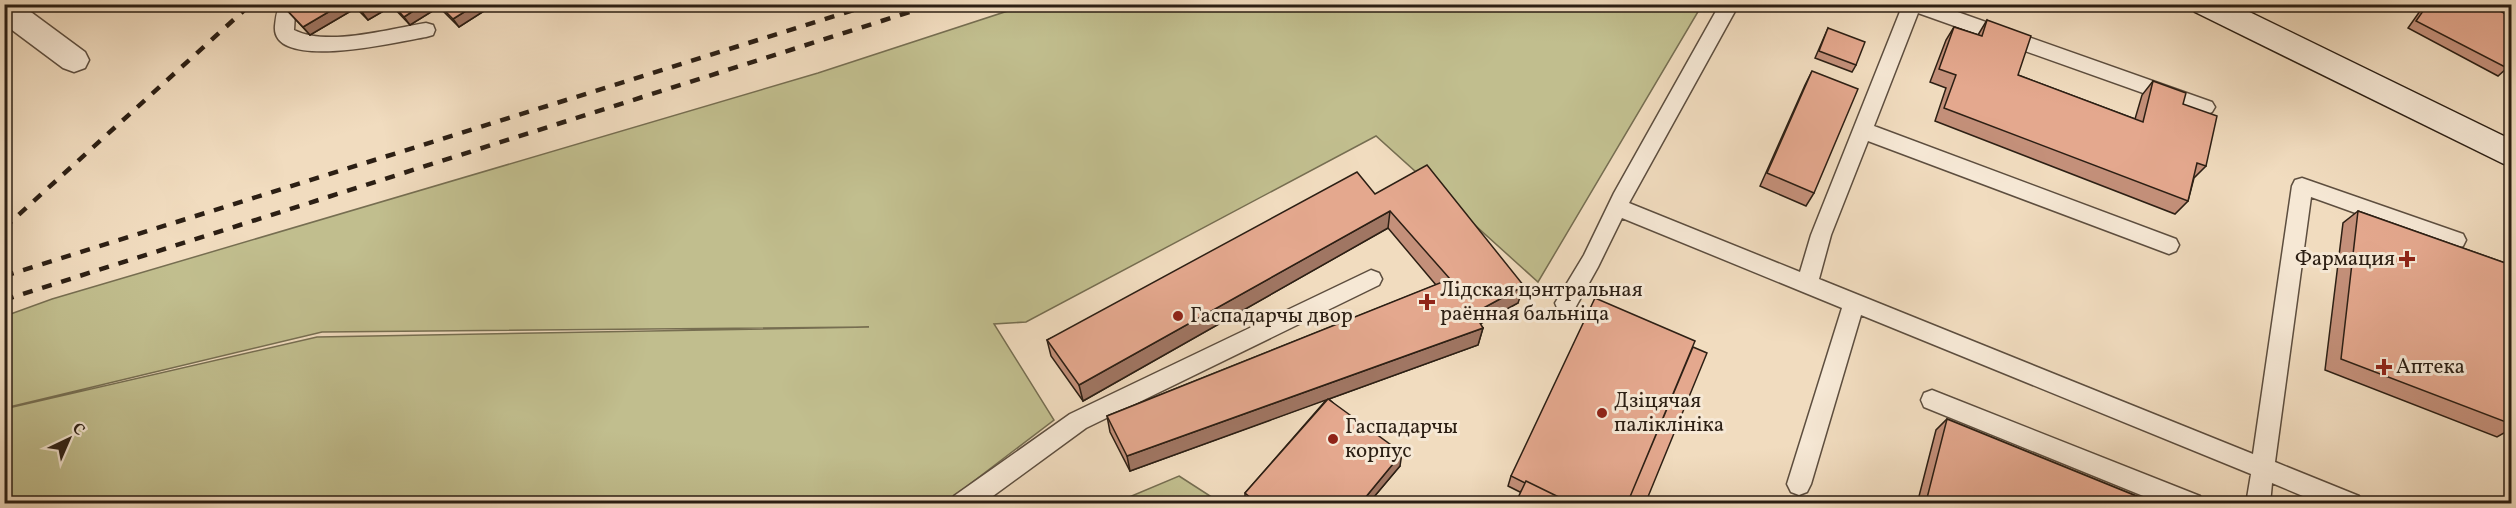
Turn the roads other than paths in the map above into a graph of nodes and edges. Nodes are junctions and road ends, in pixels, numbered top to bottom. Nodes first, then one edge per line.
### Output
1 (292, 4) edge
2 (1730, 4) edge
3 (1913, 4) edge
4 (2205, 4) edge
5 (2231, 4) edge
6 (4, 8) edge
7 (426, 30) dead end
8 (74, 60) dead end
9 (2332, 64) junction
10 (2205, 107) dead end
11 (1862, 130) junction
12 (2511, 154) edge
13 (1617, 207) junction
14 (2456, 240) dead end
15 (2169, 245) dead end
16 (1371, 279) dead end
17 (1807, 284) junction
18 (1566, 303) dead end
19 (1854, 303) junction
20 (1932, 400) dead end
21 (2262, 468) junction
22 (1799, 484) dead end
23 (962, 504) edge
24 (2192, 504) edge
25 (2258, 504) edge
26 (2351, 504) edge

1 - 7 lane
2 - 13 lane
3 - 10 lane
3 - 11 lane
4 - 9 main road
5 - 9 main road
6 - 8 main road
9 - 12 main road
11 - 15 lane
11 - 17 lane
13 - 17 lane
13 - 18 lane
14 - 21 lane
16 - 23 lane
17 - 19 lane
19 - 21 lane
19 - 22 lane
20 - 24 lane
21 - 25 lane
21 - 26 lane

